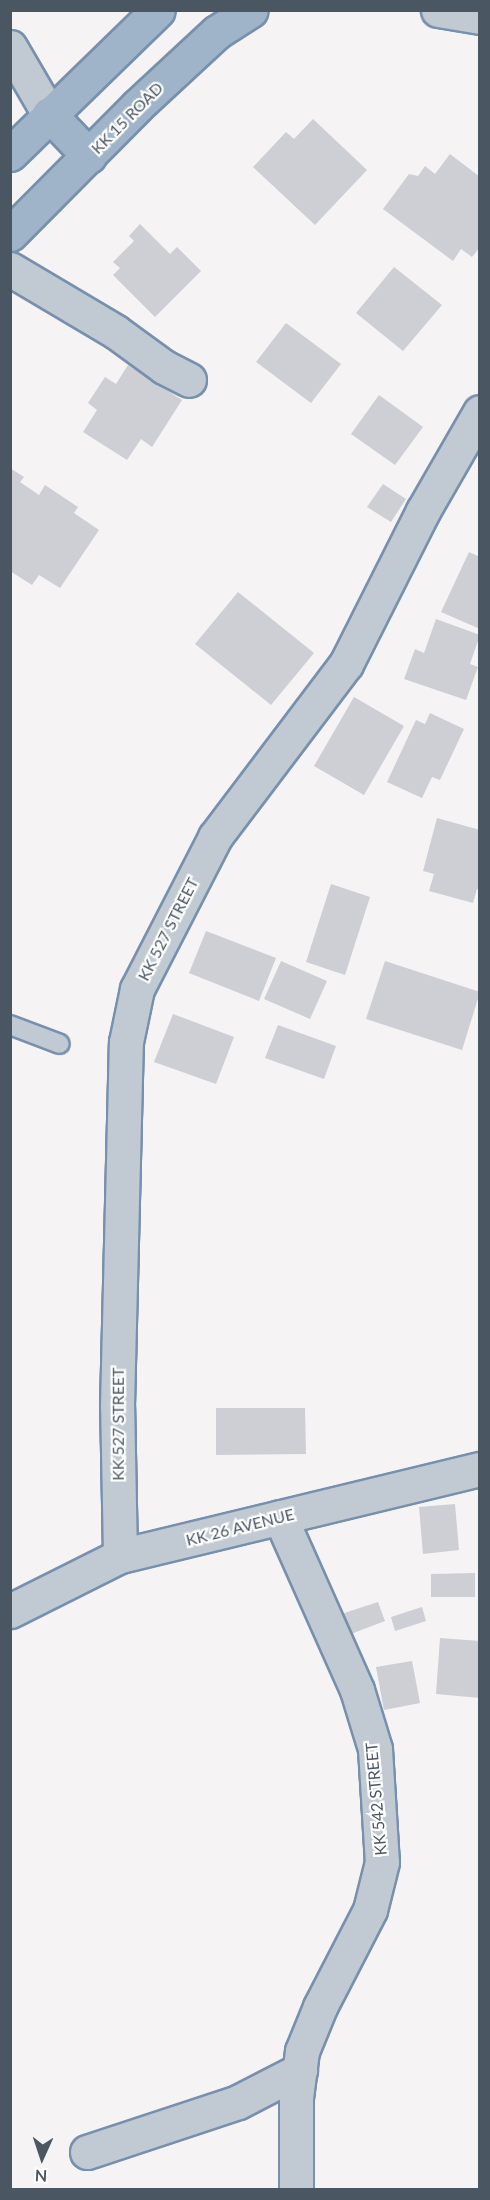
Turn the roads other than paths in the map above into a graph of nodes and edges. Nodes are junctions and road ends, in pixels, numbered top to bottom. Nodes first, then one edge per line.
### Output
1 (158, 10) edge
2 (250, 10) edge
3 (438, 10) edge
4 (480, 17) edge
5 (10, 47) edge
6 (49, 114) junction
7 (10, 154) edge
8 (89, 156) junction
9 (10, 234) edge
10 (10, 269) edge
11 (189, 380) dead end
12 (480, 412) edge
13 (10, 1025) edge
14 (60, 1044) dead end
15 (480, 1469) edge
16 (280, 1517) junction
17 (120, 1556) junction
18 (10, 1611) edge
19 (300, 2070) junction
20 (87, 2152) dead end
21 (296, 2190) edge

1 - 6 highway
2 - 8 highway, KK 15 ROAD
3 - 4 street
5 - 6 street
6 - 7 highway
6 - 8 highway
8 - 9 highway, KK 15 ROAD
10 - 11 street
12 - 17 street, KK 527 STREET
13 - 14 lane
15 - 16 street, KK 26 AVENUE
16 - 17 street, KK 26 AVENUE
16 - 19 street, KK 542 STREET
17 - 18 street, KK 26 AVENUE
19 - 20 street
19 - 21 street, KK 542 STREET

